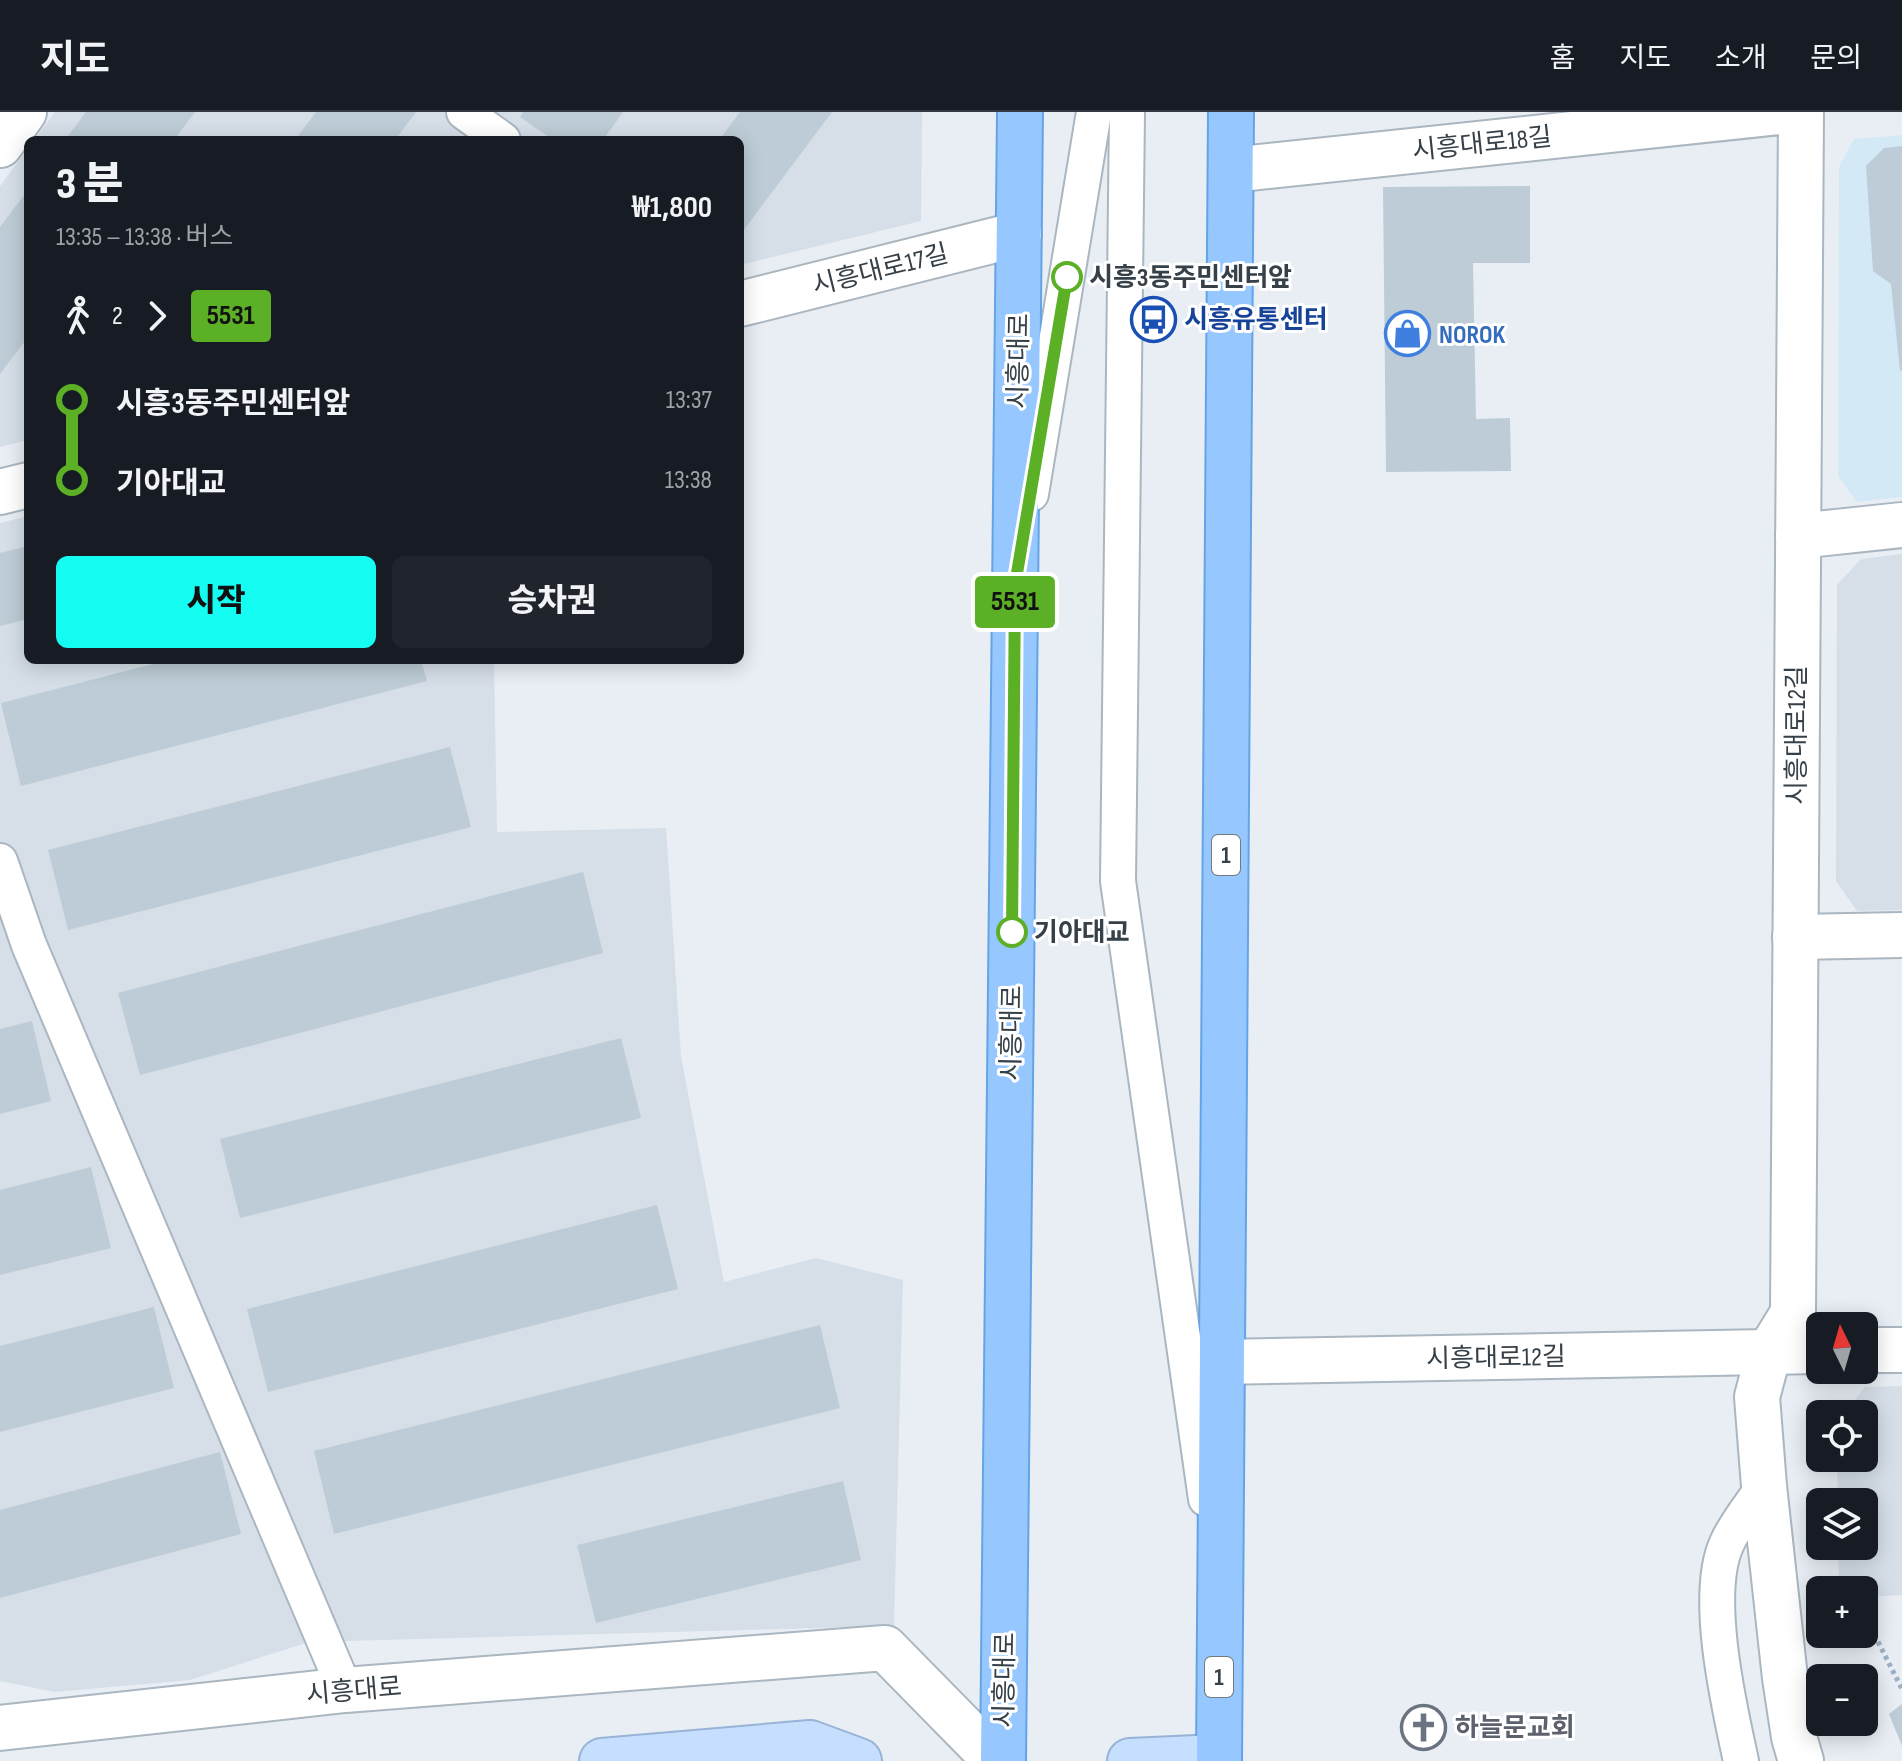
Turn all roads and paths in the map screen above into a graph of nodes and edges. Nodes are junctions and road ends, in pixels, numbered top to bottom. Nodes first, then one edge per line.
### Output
1 (24, 112) edge
2 (464, 112) edge
3 (1020, 112) edge
4 (1094, 112) edge
5 (1127, 112) edge
6 (1231, 112) edge
7 (1780, 112) edge
8 (1801, 112) edge
9 (497, 136) edge
10 (0, 145) edge
11 (1231, 170) junction
12 (1019, 234) junction
13 (744, 303) edge
14 (24, 486) edge
15 (0, 492) edge
16 (1902, 525) edge
17 (1798, 536) junction
18 (1015, 585) junction
19 (0, 861) edge
20 (1902, 935) edge
21 (1795, 937) junction
22 (1878, 1350) edge
23 (1902, 1350) edge
24 (1806, 1351) edge
25 (1769, 1352) junction
26 (1222, 1362) junction
27 (1764, 1486) junction
28 (1220, 1598) junction
29 (1878, 1642) edge
30 (1902, 1689) edge
31 (345, 1690) junction
32 (0, 1728) edge
33 (1219, 1759) edge
34 (602, 1761) edge
35 (859, 1761) edge
36 (996, 1761) edge
37 (1003, 1761) edge
38 (1130, 1761) edge
39 (1741, 1761) edge
40 (1801, 1761) edge

1 - 10 street
2 - 9 lane
3 - 12 main road, 시흥대로
4 - 18 lane
5 - 28 lane
6 - 11 main road, 1
7 - 11 street, 시흥대로18길
8 - 17 street, 시흥대로12길
11 - 26 main road, 1
12 - 13 street, 시흥대로17길
12 - 18 main road, 시흥대로
14 - 15 street
16 - 17 street
17 - 21 street, 시흥대로12길
18 - 37 main road, 시흥대로
19 - 31 lane
20 - 21 street
21 - 25 street, 시흥대로12길
22 - 23 street
24 - 25 street, 시흥대로12길
25 - 26 street, 시흥대로12길
25 - 27 street, 시흥대로12길
26 - 28 main road, 1
27 - 39 lane
27 - 40 street, 시흥대로12길
28 - 33 main road, 1
29 - 30 path
31 - 32 street, 시흥대로
31 - 36 street, 시흥대로
33 - 38 main road
34 - 35 main road

